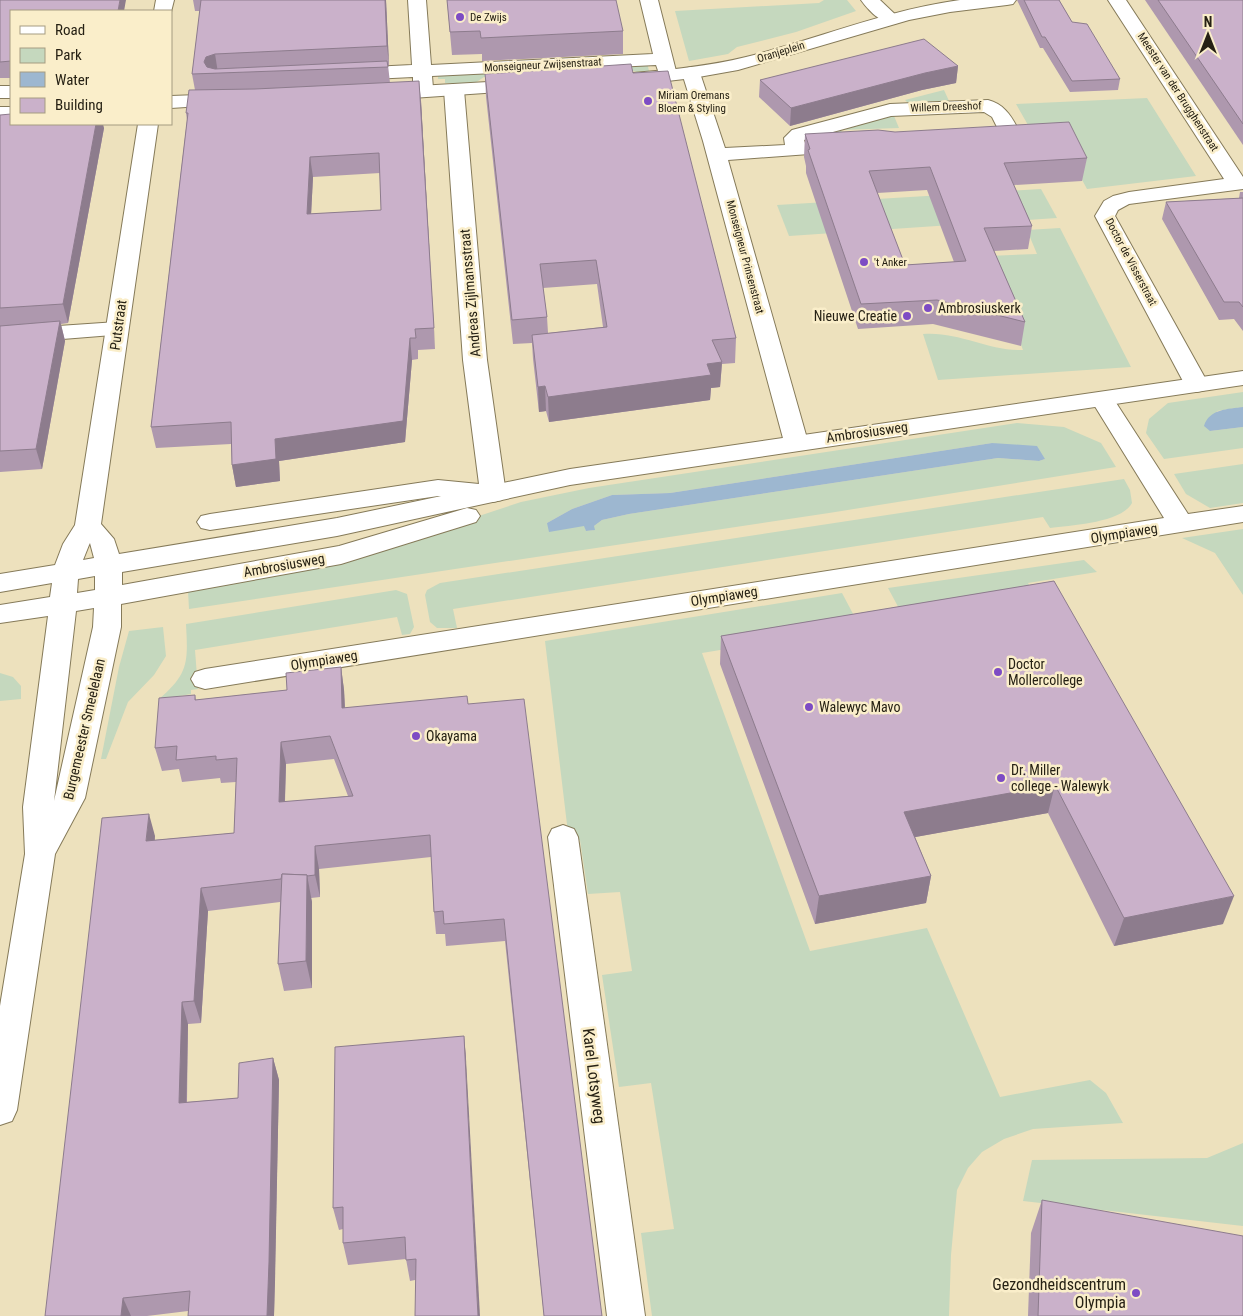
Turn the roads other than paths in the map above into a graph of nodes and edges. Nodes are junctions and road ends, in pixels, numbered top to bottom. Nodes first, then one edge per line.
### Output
1 (649, 0) edge
2 (870, 0) edge
3 (1007, 0) edge
4 (1117, 0) edge
5 (417, 3) edge
6 (891, 19) junction
7 (666, 67) junction
8 (422, 71) junction
9 (691, 73) junction
10 (336, 75) edge
11 (613, 81) edge
12 (544, 85) edge
13 (454, 90) junction
14 (423, 92) junction
15 (365, 95) edge
16 (240, 100) edge
17 (172, 102) edge
18 (148, 125) edge
19 (960, 140) edge
20 (864, 146) edge
21 (796, 150) junction
22 (717, 155) junction
23 (1240, 183) edge
24 (117, 329) junction
25 (0, 337) edge
26 (1243, 378) edge
27 (1197, 385) junction
28 (1103, 400) junction
29 (796, 442) junction
30 (491, 483) junction
31 (1243, 514) edge
32 (210, 522) dead end
33 (1181, 524) junction
34 (88, 526) junction
35 (267, 527) junction
36 (110, 564) junction
37 (66, 572) junction
38 (0, 583) edge
39 (108, 597) junction
40 (63, 604) junction
41 (0, 614) edge
42 (205, 679) dead end
43 (563, 837) dead end
44 (40, 854) junction
45 (0, 1110) edge
46 (626, 1316) edge

1 - 7 street
2 - 6 street
3 - 6 street, Oranjeplein
4 - 23 street, Meester van der Brugghenstraat
5 - 8 street
6 - 9 street, Oranjeplein
7 - 8 street, Monseigneur Zwijsenstraat
7 - 9 street, Oranjeplein
7 - 11 street, Monseigneur Zwijsenstraat
8 - 10 street, Monseigneur Zwijsenstraat
8 - 14 street
9 - 22 street, Monseigneur Prinsenstraat
12 - 13 street, Monseigneur Zwijsenstraat
13 - 14 street, Monseigneur Zwijsenstraat
13 - 30 street, Andreas Zijlmansstraat
14 - 15 street, Monseigneur Zwijsenstraat
16 - 17 street
18 - 24 street, Putstraat
19 - 21 street, Willem Dreeshof
20 - 21 street
21 - 22 street
22 - 29 street, Monseigneur Prinsenstraat
23 - 27 street, Doctor de Visserstraat
24 - 25 street
24 - 34 street, Putstraat
26 - 27 street, Ambrosiusweg
27 - 28 street, Ambrosiusweg
28 - 29 street, Ambrosiusweg
28 - 33 street
29 - 30 street, Ambrosiusweg
30 - 35 street, Ambrosiusweg
30 - 35 street, Ambrosiusweg
30 - 39 street, Ambrosiusweg
31 - 33 street, Olympiaweg
32 - 35 street, Ambrosiusweg
33 - 42 street, Olympiaweg
34 - 36 street
34 - 37 street, Putstraat
35 - 36 street, Ambrosiusweg
36 - 37 street, Ambrosiusweg
36 - 39 street, Burgemeester Smeelelaan
37 - 38 street, Ambrosiusweg
37 - 40 street, Burgemeester Smeelelaan
39 - 40 street, Ambrosiusweg
39 - 44 street, Burgemeester Smeelelaan
40 - 41 street, Ambrosiusweg
40 - 44 street, Burgemeester Smeelelaan
43 - 46 street, Karel Lotsyweg
44 - 45 street, Burgemeester Smeelelaan

